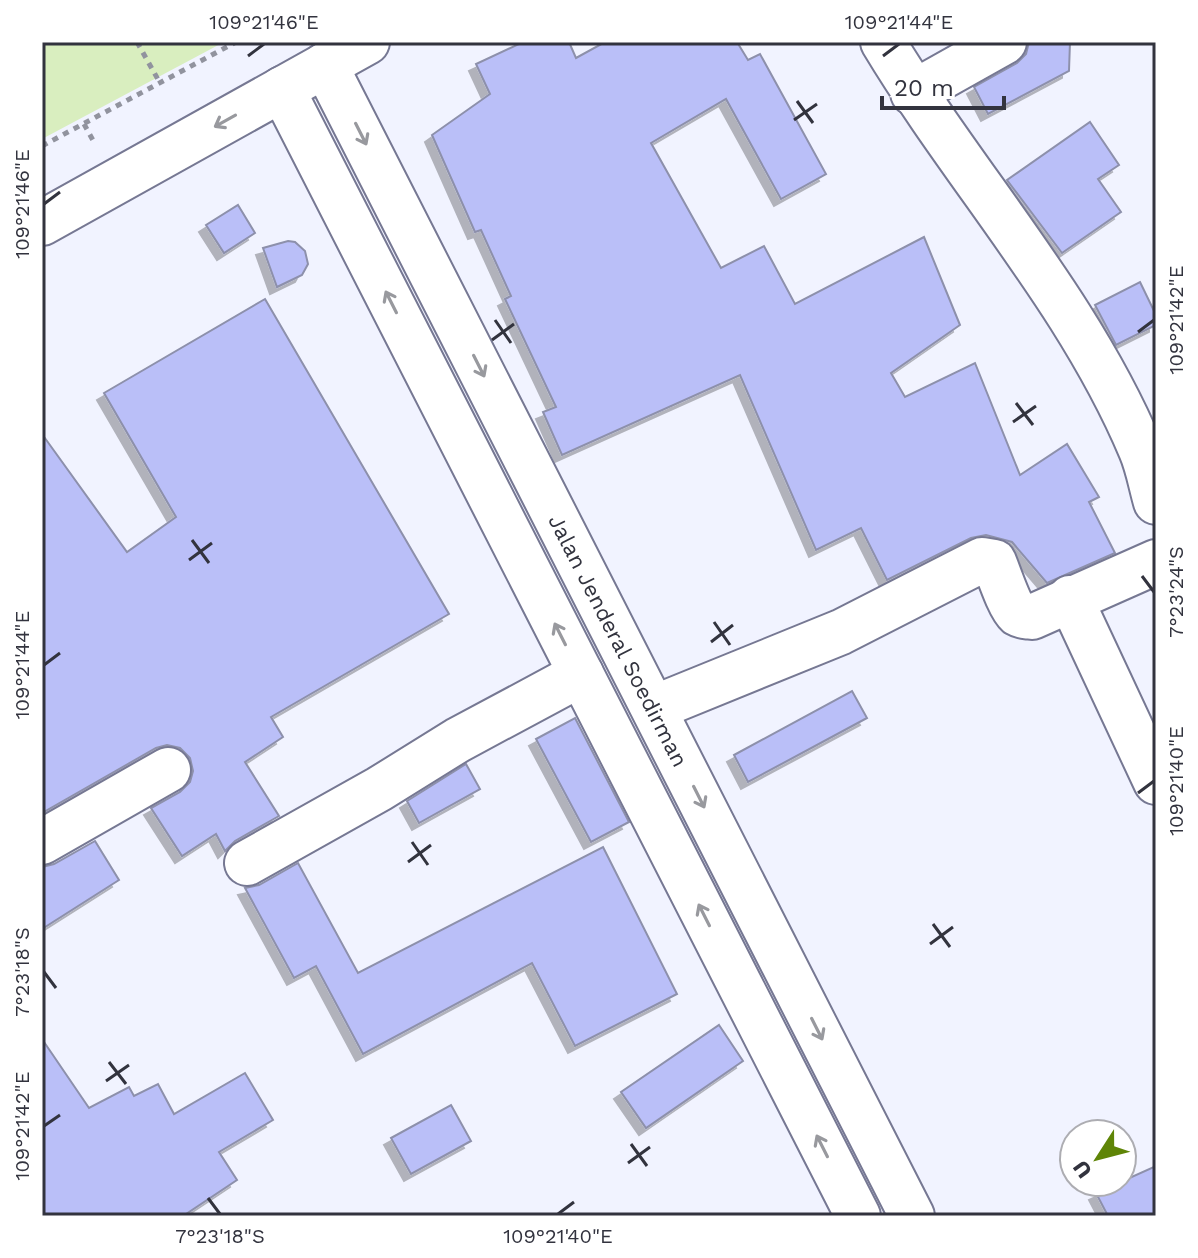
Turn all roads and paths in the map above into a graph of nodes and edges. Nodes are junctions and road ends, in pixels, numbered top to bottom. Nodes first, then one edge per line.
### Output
1 (137, 42) edge
2 (236, 42) edge
3 (367, 42) edge
4 (883, 42) edge
5 (1004, 42) edge
6 (325, 65) junction
7 (160, 83) junction
8 (282, 89) junction
9 (913, 93) junction
10 (42, 146) edge
11 (42, 223) edge
12 (1156, 502) edge
13 (1156, 562) edge
14 (1070, 598) junction
15 (581, 674) junction
16 (654, 708) junction
17 (168, 770) dead end
18 (1156, 782) edge
19 (42, 842) edge
20 (247, 863) dead end
21 (858, 1216) edge
22 (912, 1216) edge

1 - 7 path
2 - 7 path
3 - 6 main road
4 - 9 main road
5 - 9 main road
6 - 8 main road
6 -> 16 main road, Jalan Jenderal Soedirman
7 - 10 path
8 -> 11 main road
15 -> 8 main road
9 - 12 main road
13 - 14 main road
14 - 16 main road
14 - 18 main road
15 - 20 main road
21 -> 15 main road
16 -> 22 main road, Jalan Jenderal Soedirman
17 - 19 main road

